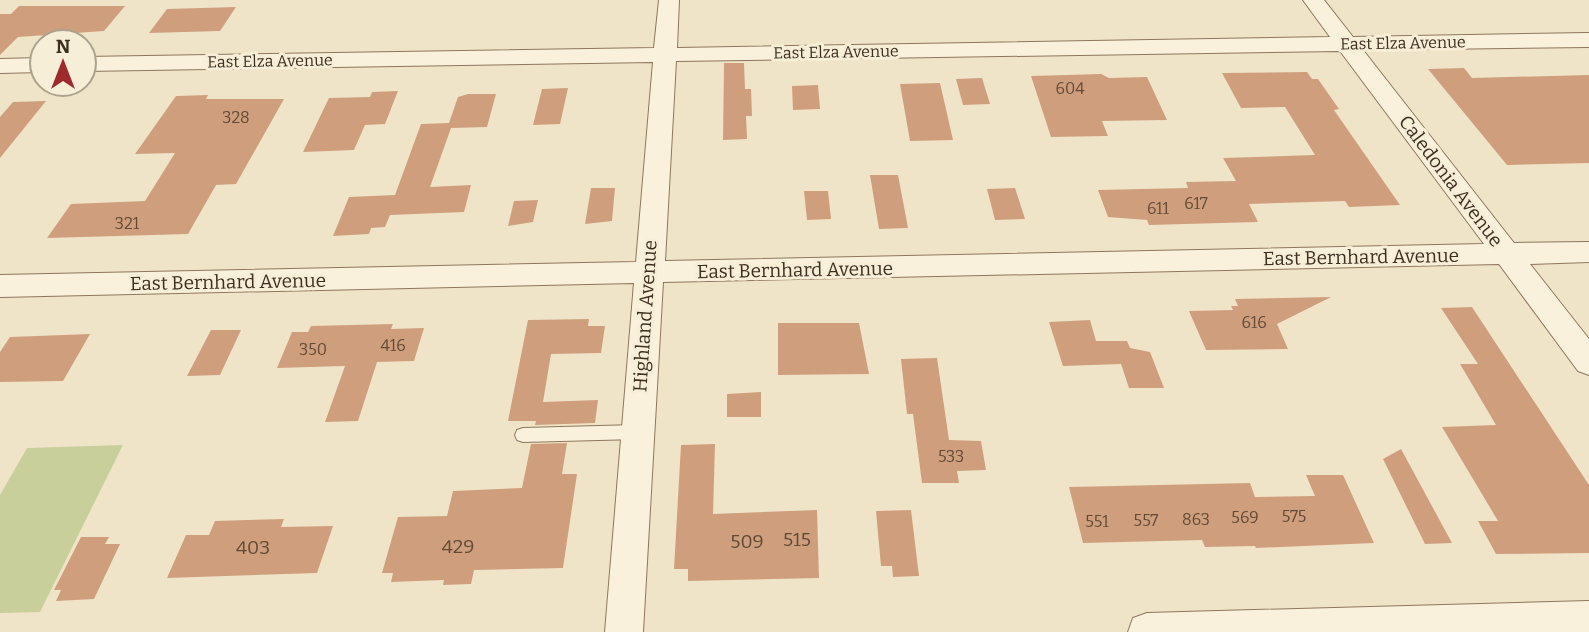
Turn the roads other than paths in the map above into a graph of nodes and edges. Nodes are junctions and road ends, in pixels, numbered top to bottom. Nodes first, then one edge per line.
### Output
1 (669, 0) edge
2 (1313, 0) edge
3 (1589, 40) edge
4 (1347, 43) junction
5 (666, 55) junction
6 (98, 64) edge
7 (0, 65) edge
8 (28, 65) edge
9 (1589, 252) edge
10 (1507, 254) junction
11 (649, 273) junction
12 (0, 286) edge
13 (1589, 362) edge
14 (636, 432) junction
15 (523, 435) dead end
16 (1589, 620) edge
17 (624, 632) edge
18 (1147, 632) edge

1 - 5 street, Highland Avenue
2 - 4 street, Caledonia Avenue
3 - 4 street, East Elza Avenue
4 - 5 street, East Elza Avenue
4 - 10 street, Caledonia Avenue
5 - 6 street, East Elza Avenue
5 - 11 street, Highland Avenue
7 - 8 street
9 - 10 street, East Bernhard Avenue
10 - 11 street, East Bernhard Avenue
10 - 13 street, Caledonia Avenue
11 - 12 street, East Bernhard Avenue
11 - 14 street, Highland Avenue
14 - 15 lane
14 - 17 street, Highland Avenue
16 - 18 street

